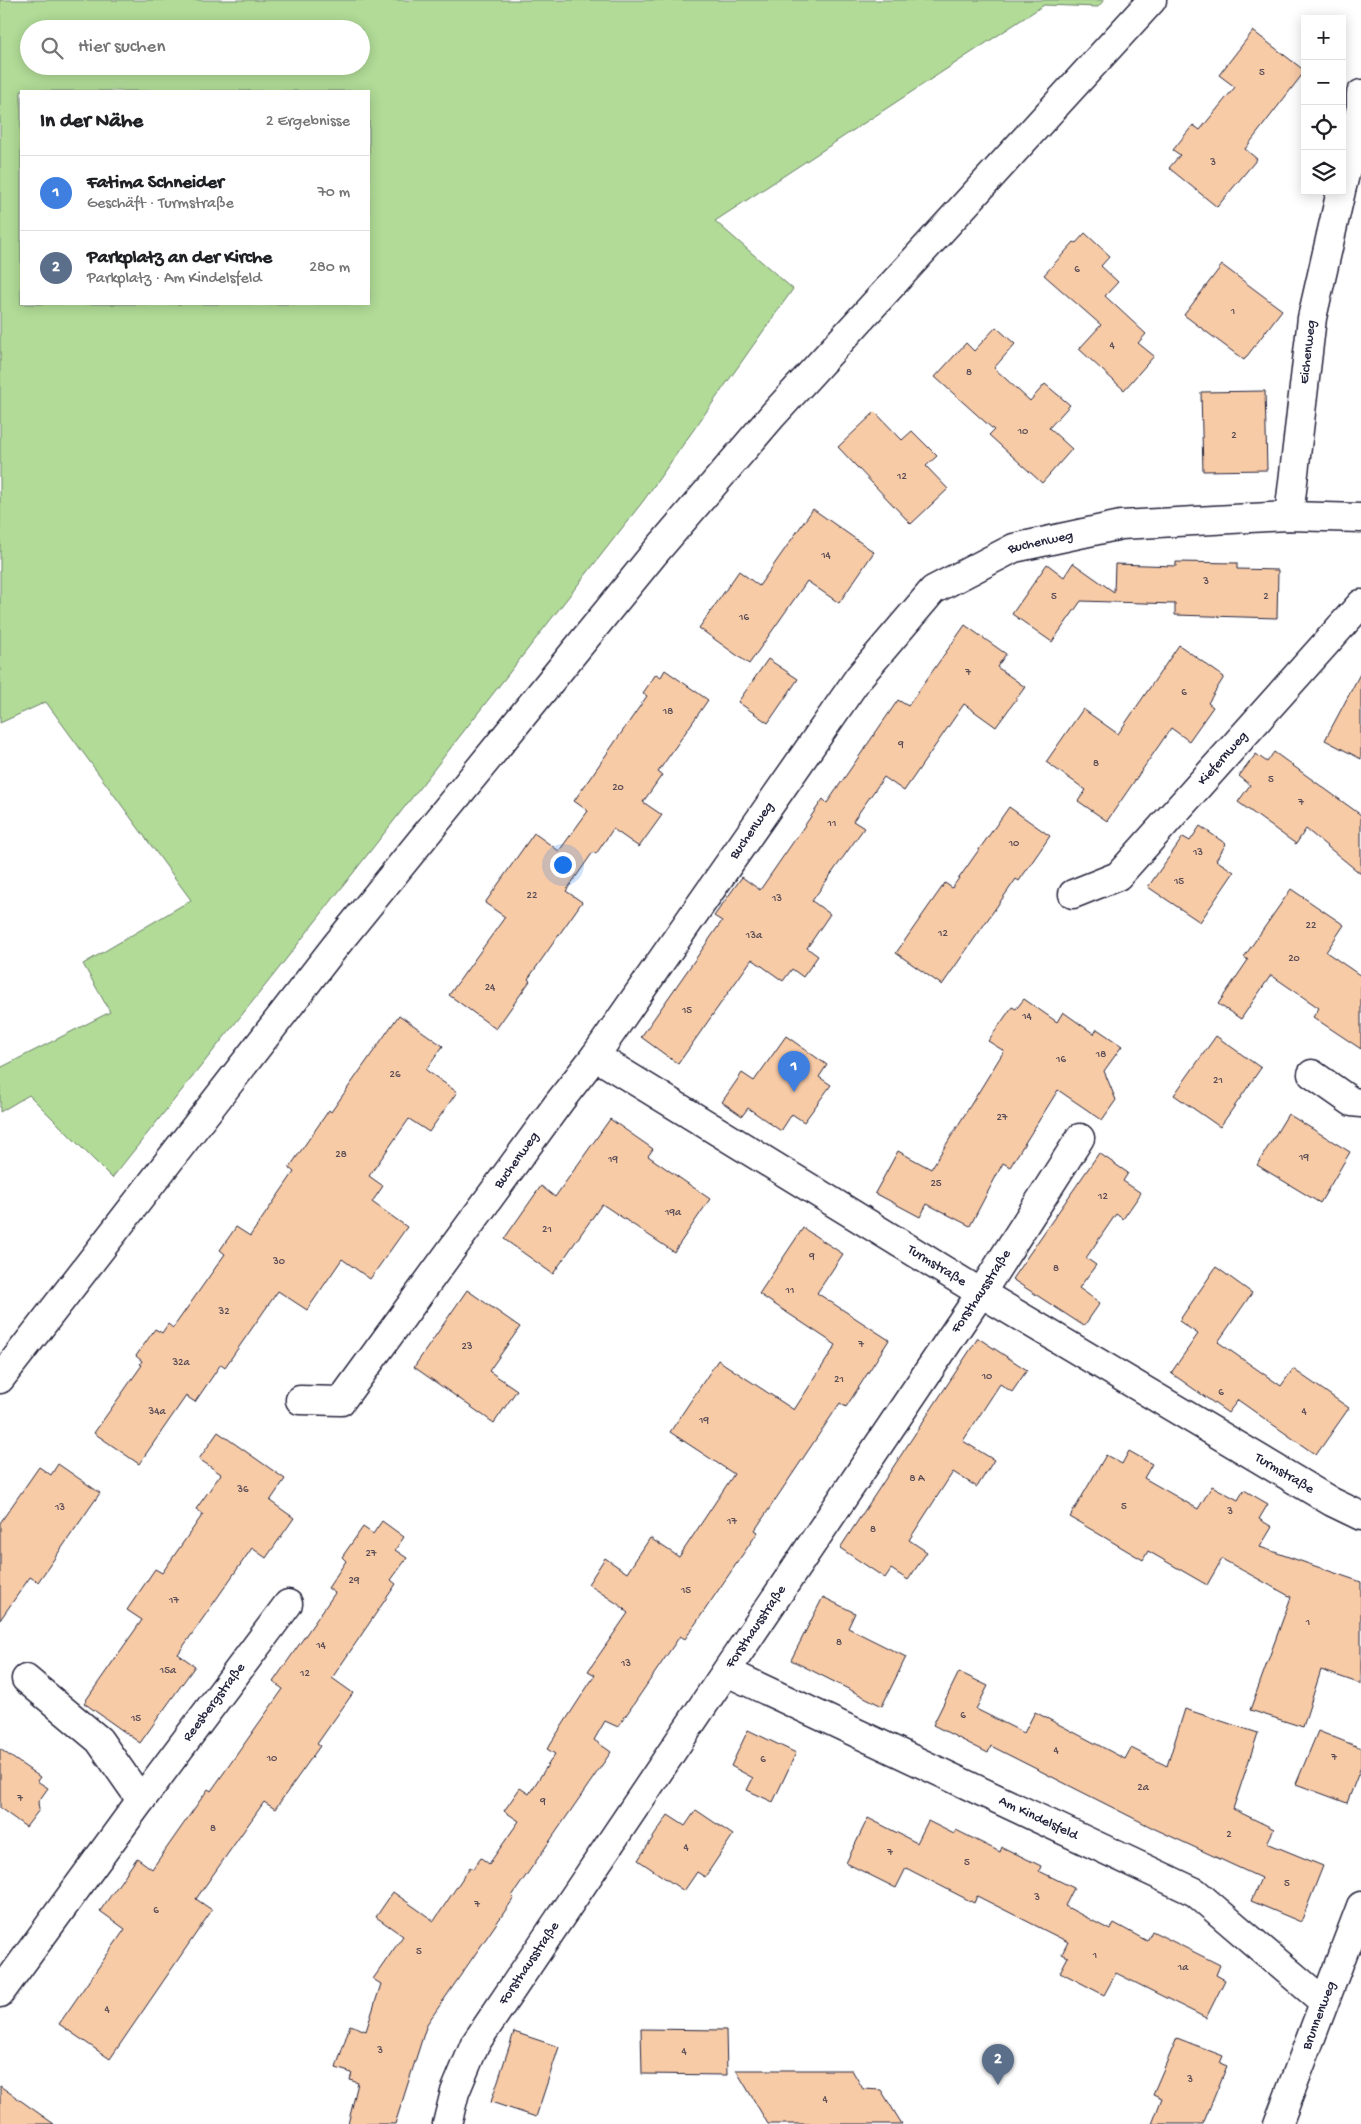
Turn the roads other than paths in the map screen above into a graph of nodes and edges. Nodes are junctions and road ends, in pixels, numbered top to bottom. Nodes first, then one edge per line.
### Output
1 (1152, 0) edge
2 (1361, 94) edge
3 (1346, 171) edge
4 (1340, 195) edge
5 (1289, 516) junction
6 (1361, 518) edge
7 (1361, 604) edge
8 (1073, 894) dead end
9 (594, 1056) junction
10 (1312, 1074) dead end
11 (1361, 1104) edge
12 (1080, 1138) dead end
13 (982, 1293) junction
14 (0, 1379) edge
15 (300, 1400) dead end
16 (1361, 1516) edge
17 (288, 1604) dead end
18 (727, 1672) junction
19 (26, 1679) dead end
20 (141, 1800) junction
21 (1361, 1906) edge
22 (0, 1992) edge
23 (1324, 2002) junction
24 (447, 2124) edge
25 (1278, 2124) edge

1 - 14 street
2 - 3 street
4 - 5 street, Eichenweg
5 - 6 street, Buchenweg
5 - 9 street, Buchenweg
7 - 8 street, Kiefernweg
9 - 13 street, Turmstraße
9 - 15 street, Buchenweg
10 - 11 street
12 - 13 street, Forsthausstraße
13 - 16 street, Turmstraße
13 - 18 street, Forsthausstraße
17 - 20 street, Reesbergstraße
18 - 23 street, Am Kindelsfeld
18 - 24 street, Forsthausstraße
19 - 20 street
20 - 22 street, Reesbergstraße
21 - 23 street, Brunnenweg
23 - 25 street, Brunnenweg

